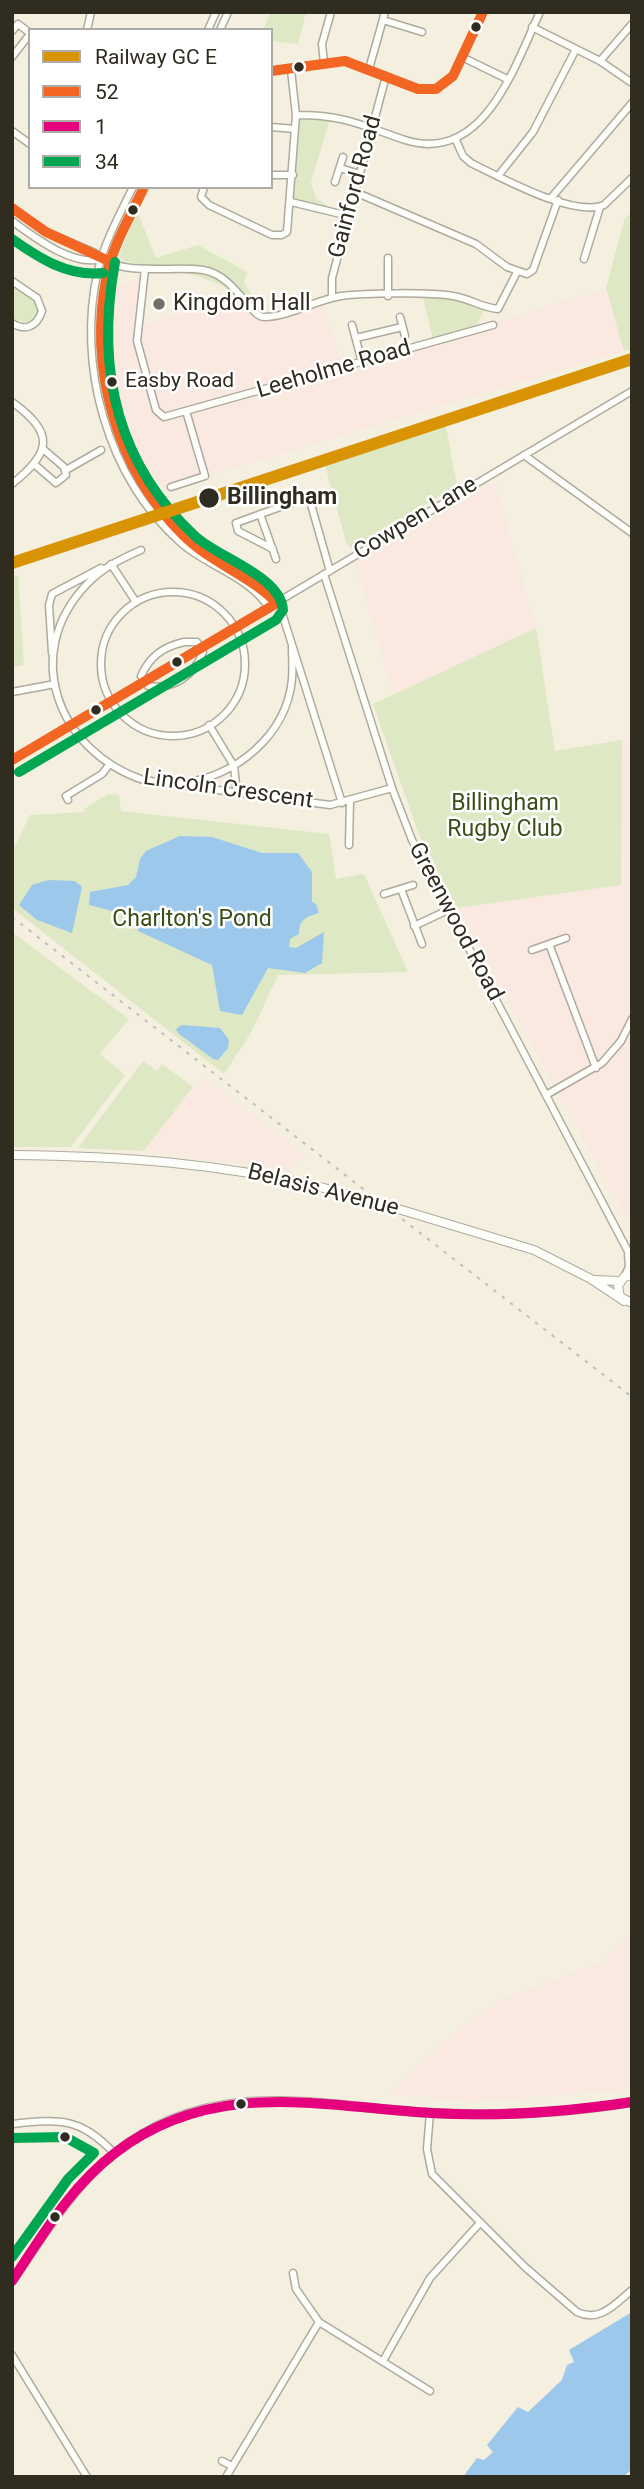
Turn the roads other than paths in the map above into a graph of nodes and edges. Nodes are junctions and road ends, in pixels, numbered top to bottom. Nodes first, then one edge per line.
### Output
1 (217, 12) edge
2 (331, 12) edge
3 (483, 12) edge
4 (540, 12) edge
5 (227, 14) edge
6 (384, 16) edge
7 (632, 24) edge
8 (532, 27) junction
9 (209, 28) edge
10 (12, 31) edge
11 (28, 32) edge
12 (423, 32) dead end
13 (28, 37) edge
14 (576, 49) junction
15 (12, 57) edge
16 (462, 57) junction
17 (600, 61) junction
18 (324, 63) junction
19 (369, 69) junction
20 (290, 70) junction
21 (273, 71) edge
22 (386, 76) junction
23 (507, 79) junction
24 (632, 83) edge
25 (632, 103) edge
26 (296, 115) junction
27 (273, 127) edge
28 (373, 127) junction
29 (295, 129) junction
30 (12, 131) edge
31 (455, 138) junction
32 (28, 141) edge
33 (343, 157) dead end
34 (340, 168) junction
35 (360, 174) junction
36 (273, 175) edge
37 (293, 175) junction
38 (498, 176) junction
39 (632, 178) edge
40 (335, 183) dead end
41 (132, 189) edge
42 (143, 189) edge
43 (203, 189) edge
44 (355, 192) junction
45 (554, 199) junction
46 (291, 202) junction
47 (600, 207) junction
48 (12, 208) edge
49 (349, 216) junction
50 (12, 221) edge
51 (388, 257) dead end
52 (101, 259) junction
53 (584, 259) dead end
54 (111, 262) junction
55 (145, 269) junction
56 (516, 272) junction
57 (12, 281) edge
58 (387, 296) junction
59 (332, 298) junction
60 (400, 317) dead end
61 (12, 323) edge
62 (352, 325) dead end
63 (493, 326) dead end
64 (402, 327) junction
65 (405, 336) dead end
66 (356, 338) junction
67 (362, 362) junction
68 (632, 391) edge
69 (108, 396) junction
70 (99, 399) junction
71 (12, 402) edge
72 (186, 411) junction
73 (43, 449) junction
74 (101, 451) dead end
75 (524, 455) junction
76 (34, 464) junction
77 (66, 470) junction
78 (12, 484) edge
79 (171, 487) dead end
80 (149, 498) junction
81 (260, 514) junction
82 (171, 527) junction
83 (632, 534) edge
84 (272, 548) junction
85 (141, 550) dead end
86 (276, 559) dead end
87 (113, 563) junction
88 (327, 573) junction
89 (136, 602) junction
90 (277, 603) junction
91 (270, 607) junction
92 (282, 613) dead end
93 (235, 627) junction
94 (292, 646) junction
95 (201, 648) junction
96 (53, 665) junction
97 (303, 679) junction
98 (292, 680) junction
99 (144, 682) junction
100 (55, 684) junction
101 (12, 692) edge
102 (112, 701) junction
103 (209, 725) junction
104 (70, 726) junction
105 (12, 760) edge
106 (109, 765) junction
107 (234, 766) junction
108 (172, 784) junction
109 (391, 788) junction
110 (237, 794) junction
111 (68, 800) dead end
112 (350, 800) junction
113 (342, 803) junction
114 (349, 846) dead end
115 (412, 885) dead end
116 (401, 889) junction
117 (384, 894) dead end
118 (448, 910) junction
119 (414, 926) junction
120 (566, 938) dead end
121 (422, 944) dead end
122 (549, 944) junction
123 (532, 950) dead end
124 (632, 1019) edge
125 (596, 1068) junction
126 (546, 1095) junction
127 (14, 1155) edge
128 (630, 1256) edge
129 (625, 1278) edge
130 (592, 1279) junction
131 (629, 1303) edge
132 (632, 2102) edge
133 (430, 2113) junction
134 (12, 2124) edge
135 (114, 2153) junction
136 (480, 2224) junction
137 (293, 2273) dead end
138 (12, 2281) edge
139 (632, 2290) edge
140 (319, 2322) junction
141 (12, 2355) edge
142 (383, 2361) junction
143 (430, 2391) dead end
144 (222, 2461) dead end
145 (232, 2466) junction
146 (87, 2477) edge
147 (226, 2477) edge

1 - 5 street
1 - 9 street
2 - 18 street
3 - 16 street
4 - 8 street
6 - 12 street
6 - 19 street
7 - 17 street
8 - 14 street
8 - 23 street
10 - 11 street
13 - 15 street
14 - 17 street
14 - 38 street
16 - 22 street
16 - 23 street
17 - 24 street
18 - 19 street
18 - 20 street
19 - 22 street
20 - 21 street
20 - 26 street
22 - 28 street, Gainford Road
23 - 31 street
25 - 45 street
26 - 28 street
26 - 29 street
27 - 29 street
28 - 31 street
28 - 35 street, Gainford Road
29 - 37 street
30 - 32 street
31 - 38 street
33 - 34 street
34 - 35 street
34 - 40 street
35 - 44 street, Gainford Road
36 - 37 street
37 - 46 street
38 - 45 street
39 - 47 street
41 - 52 street
42 - 54 street
43 - 46 street
44 - 49 street, Gainford Road
44 - 56 street
45 - 47 street
45 - 56 street
46 - 49 street
47 - 53 street
48 - 52 street
49 - 59 street, Gainford Road
50 - 52 street
51 - 58 street
52 - 54 street
52 - 70 street
54 - 55 street
54 - 69 street
55 - 59 street
55 - 72 street, Leeholme Road
56 - 58 street
57 - 61 street
58 - 59 street
60 - 64 street
62 - 66 street
63 - 67 street, Leeholme Road
64 - 65 street
64 - 66 street
66 - 67 street
67 - 72 street, Leeholme Road
68 - 75 street, Cowpen Lane
69 - 70 street
69 - 80 street
70 - 80 street
71 - 73 street
72 - 79 street
73 - 76 street
73 - 77 street
74 - 77 street
75 - 83 street
75 - 88 street, Cowpen Lane
76 - 77 street
76 - 78 street
80 - 82 street
81 - 84 street
81 - 84 street
81 - 88 street, Greenwood Road
82 - 90 street
82 - 91 street
84 - 86 street
85 - 87 street
87 - 89 street
87 - 96 street
87 - 96 street, Lincoln Crescent
88 - 90 street, Cowpen Lane
88 - 109 street, Greenwood Road
89 - 93 street
89 - 102 street
90 - 91 street, Cowpen Lane
91 - 93 street, Cowpen Lane
92 - 94 street
93 - 95 street, Cowpen Lane
93 - 103 street
94 - 97 street
94 - 98 street
95 - 99 street, Cowpen Lane
95 - 99 street, Cowpen Lane
95 - 99 street
96 - 100 street, Lincoln Crescent
97 - 98 street
97 - 113 street
98 - 107 street
99 - 102 street, Cowpen Lane
100 - 101 street
100 - 104 street, Lincoln Crescent
102 - 103 street
102 - 104 street, Cowpen Lane
103 - 107 street
104 - 105 street, Cowpen Lane
104 - 106 street, Lincoln Crescent
106 - 108 street, Lincoln Crescent
106 - 111 street
107 - 108 street
107 - 110 street
108 - 110 street, Lincoln Crescent
109 - 112 street, Lincoln Crescent
109 - 118 street, Greenwood Road
110 - 113 street, Lincoln Crescent
112 - 113 street, Lincoln Crescent
112 - 114 street
115 - 116 street
116 - 117 street
116 - 119 street
118 - 119 street
118 - 126 street, Greenwood Road
119 - 121 street
120 - 122 street
122 - 123 street
122 - 125 street
124 - 125 street
125 - 126 street
126 - 128 street, Greenwood Road
127 - 130 main road, Belasis Avenue, bridge
128 - 129 street, Greenwood Road
129 - 130 main road, Belasis Avenue
129 - 131 main road
130 - 131 main road, Belasis Avenue
132 - 133 main road
133 - 135 main road
133 - 136 street
134 - 135 street
135 - 138 main road
136 - 139 street
136 - 142 street
137 - 140 street
140 - 142 street
140 - 145 street
141 - 146 street
142 - 143 street
144 - 145 street
145 - 147 street

